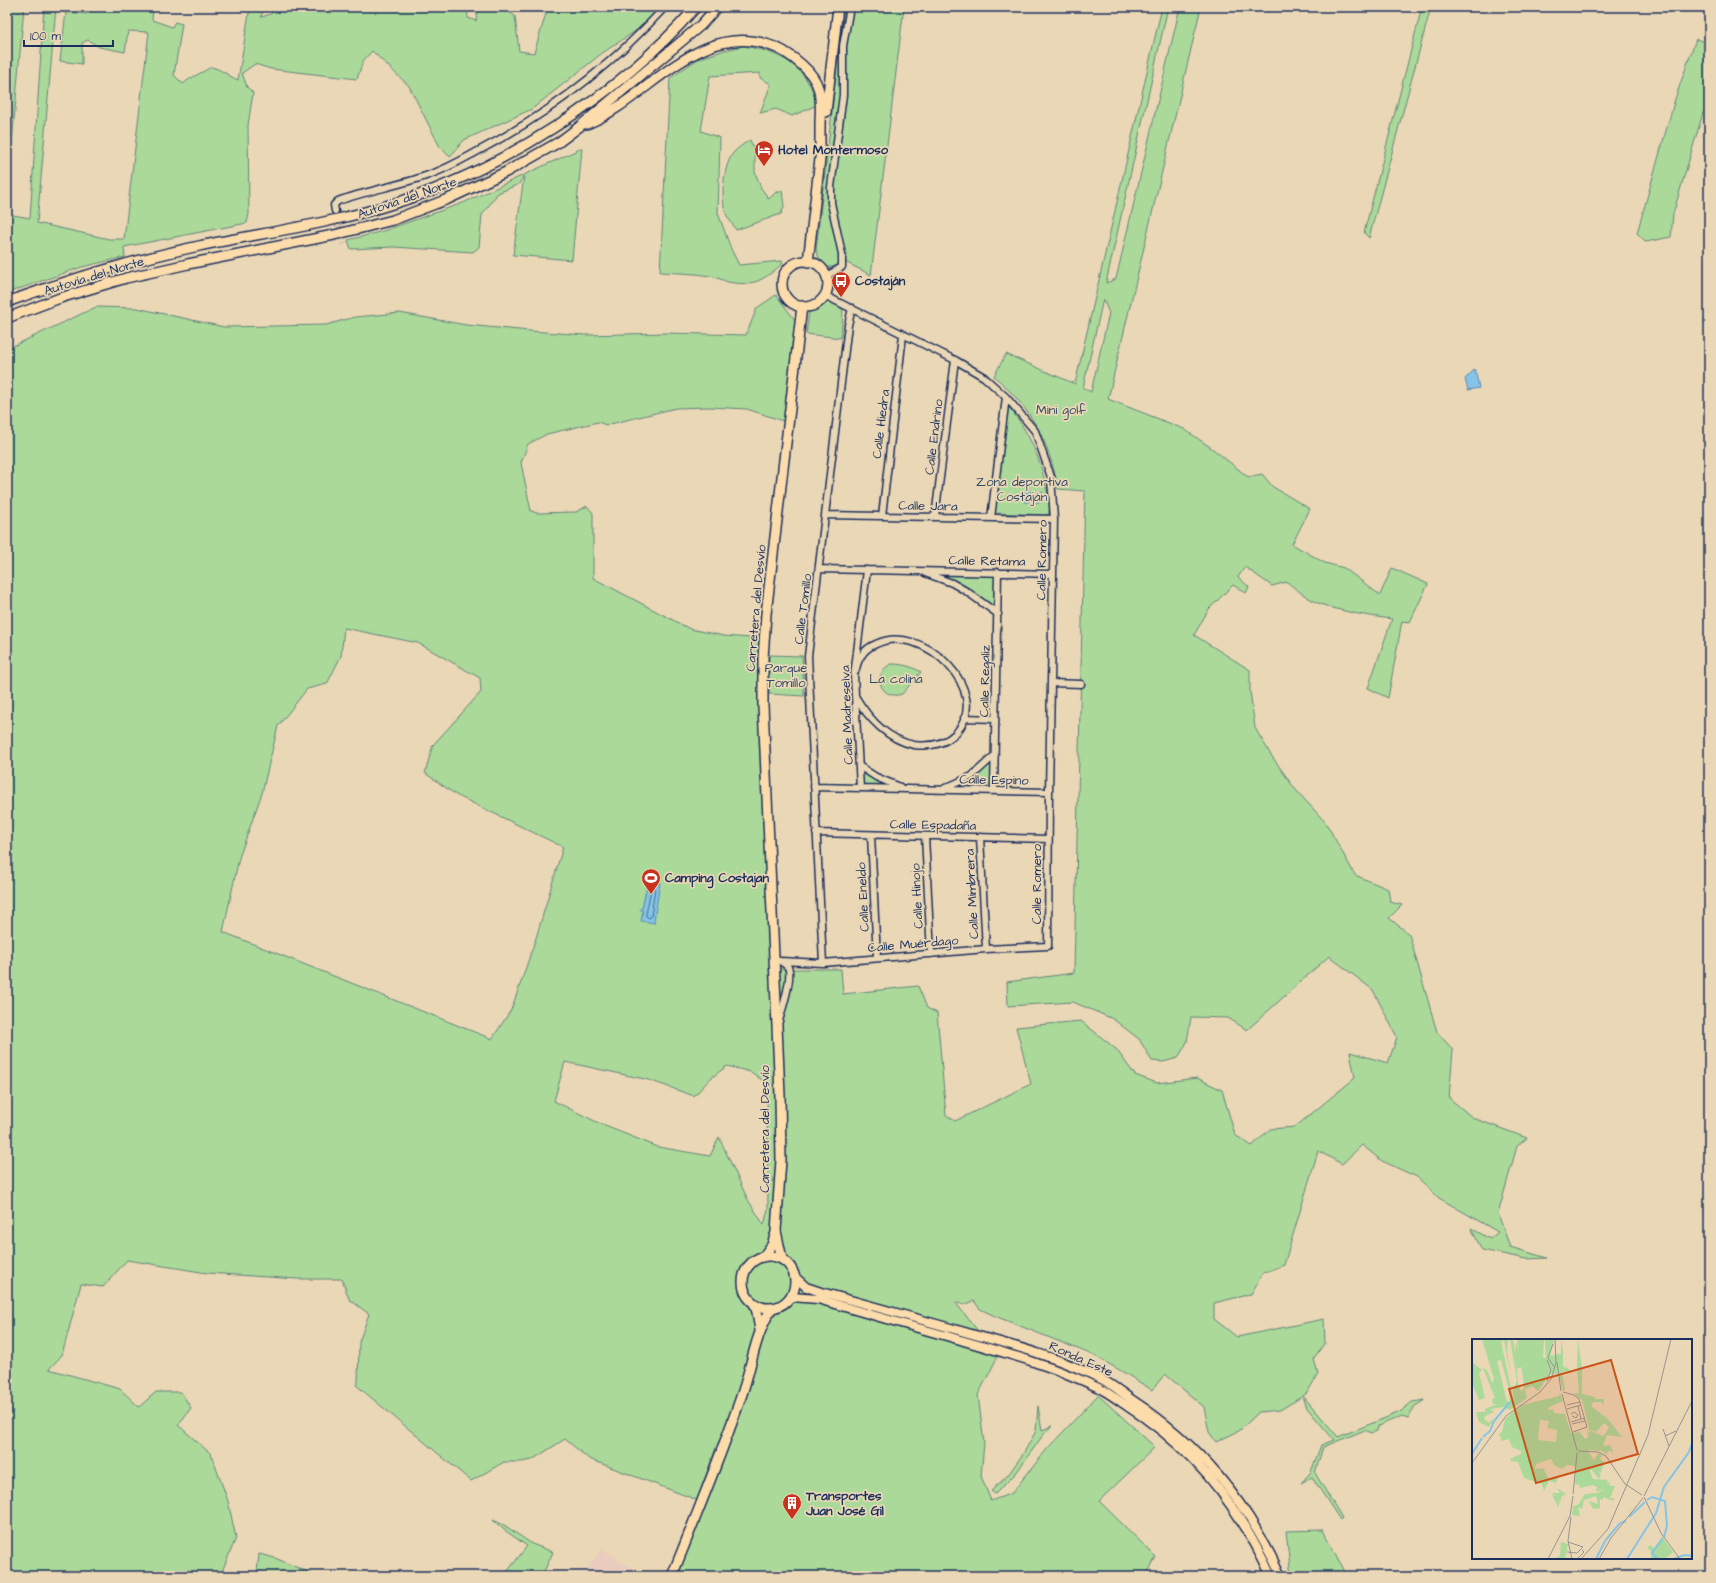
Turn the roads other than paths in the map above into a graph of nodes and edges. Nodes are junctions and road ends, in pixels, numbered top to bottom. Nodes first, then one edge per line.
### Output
1 (665, 7) edge
2 (696, 7) edge
3 (717, 7) edge
4 (838, 7) edge
5 (850, 7) edge
6 (579, 127) junction
7 (820, 156) junction
8 (335, 211) dead end
9 (808, 262) junction
10 (826, 276) junction
11 (824, 295) junction
12 (7, 302) edge
13 (802, 306) junction
14 (852, 308) junction
15 (7, 318) edge
16 (903, 335) junction
17 (956, 360) junction
18 (1006, 396) junction
19 (825, 515) junction
20 (882, 516) junction
21 (935, 517) junction
22 (991, 518) junction
23 (1054, 519) junction
24 (819, 569) junction
25 (867, 570) junction
26 (920, 570) junction
27 (998, 572) junction
28 (1053, 574) junction
29 (998, 614) junction
30 (855, 672) junction
31 (1051, 683) junction
32 (1081, 684) dead end
33 (855, 696) junction
34 (964, 718) junction
35 (995, 719) junction
36 (995, 755) junction
37 (859, 766) junction
38 (814, 787) junction
39 (860, 788) junction
40 (907, 790) junction
41 (938, 790) junction
42 (994, 790) junction
43 (1049, 792) junction
44 (816, 833) junction
45 (871, 835) junction
46 (925, 836) junction
47 (980, 837) junction
48 (1048, 839) junction
49 (1048, 946) joint
50 (986, 949) junction
51 (931, 954) junction
52 (877, 958) junction
53 (777, 961) junction
54 (822, 963) junction
55 (777, 1026) junction
56 (776, 1231) junction
57 (763, 1257) junction
58 (782, 1259) junction
59 (795, 1277) junction
60 (791, 1298) junction
61 (754, 1304) junction
62 (772, 1308) junction
63 (760, 1330) junction
64 (672, 1576) edge
65 (1271, 1576) edge
66 (1281, 1576) edge

1 - 8 street
2 - 12 highway, Autovía del Norte
3 - 6 highway, Autovía del Norte
4 - 7 highway
5 - 10 street
6 - 7 highway
6 - 15 highway, Autovía del Norte
7 - 9 highway
9 - 10 highway
9 - 13 highway
10 - 11 highway
11 - 13 highway
11 - 14 street, Calle Romero
13 - 53 highway, Carretera del Desvío
14 - 16 street, Calle Romero
14 - 19 street, Calle Tomillo
16 - 17 street, Calle Romero
16 - 20 street, Calle Hiedra
17 - 18 street, Calle Romero
17 - 21 street, Calle Endrino
18 - 22 street
18 - 23 street, Calle Romero
19 - 20 street, Calle Jara
19 - 24 street, Calle Tomillo
20 - 21 street, Calle Jara
21 - 22 street, Calle Jara
22 - 23 street, Calle Jara
23 - 28 street, Calle Romero
24 - 25 street, Calle Retama
24 - 38 street, Calle Tomillo
25 - 26 street, Calle Retama
25 - 30 street, Calle Madreselva
26 - 27 street, Calle Retama
26 - 29 street, Calle Retama
27 - 28 street, Calle Retama
27 - 29 street, Calle Regaliz
28 - 31 street, Calle Romero
29 - 35 street, Calle Regaliz
30 - 33 street, Calle Madreselva
30 - 34 street
31 - 32 street
31 - 43 street, Calle Romero
33 - 34 street
33 - 37 street, Calle Madreselva
34 - 35 street
35 - 36 street, Calle Regaliz
36 - 41 street, Calle Espino
36 - 42 street, Calle Regaliz
37 - 39 street, Calle Madreselva
37 - 40 street, Calle Espino
38 - 39 street, Calle Espino
38 - 44 street, Calle Tomillo
39 - 40 street, Calle Espino
40 - 41 street, Calle Espino
41 - 42 street, Calle Espino
42 - 43 street, Calle Espino
43 - 48 street, Calle Romero
44 - 45 street, Calle Espadaña
44 - 54 street, Calle Tomillo
45 - 46 street, Calle Espadaña
45 - 52 street, Calle Eneldo
46 - 47 street, Calle Espadaña
46 - 51 street, Calle Hinojo
47 - 48 street, Calle Espadaña
47 - 50 street, Calle Mimbrera
48 - 49 street, Calle Romero
49 - 50 street, Calle Muérdago
50 - 51 street, Calle Muérdago
51 - 52 street, Calle Muérdago
52 - 54 street, Calle Muérdago
53 - 54 street, Calle Muérdago
53 - 55 highway, Carretera del Desvío
53 - 55 street, Carretera del Desvío
55 - 56 highway, Carretera del Desvío
56 - 57 highway, Carretera del Desvío
56 - 58 highway, Carretera del Desvío
57 - 58 highway
57 - 61 highway
58 - 59 highway
59 - 60 highway
59 - 66 main road, Ronda Este
60 - 62 highway
60 - 65 main road, Ronda Este
61 - 62 highway
61 - 63 highway
62 - 63 highway
63 - 64 highway

